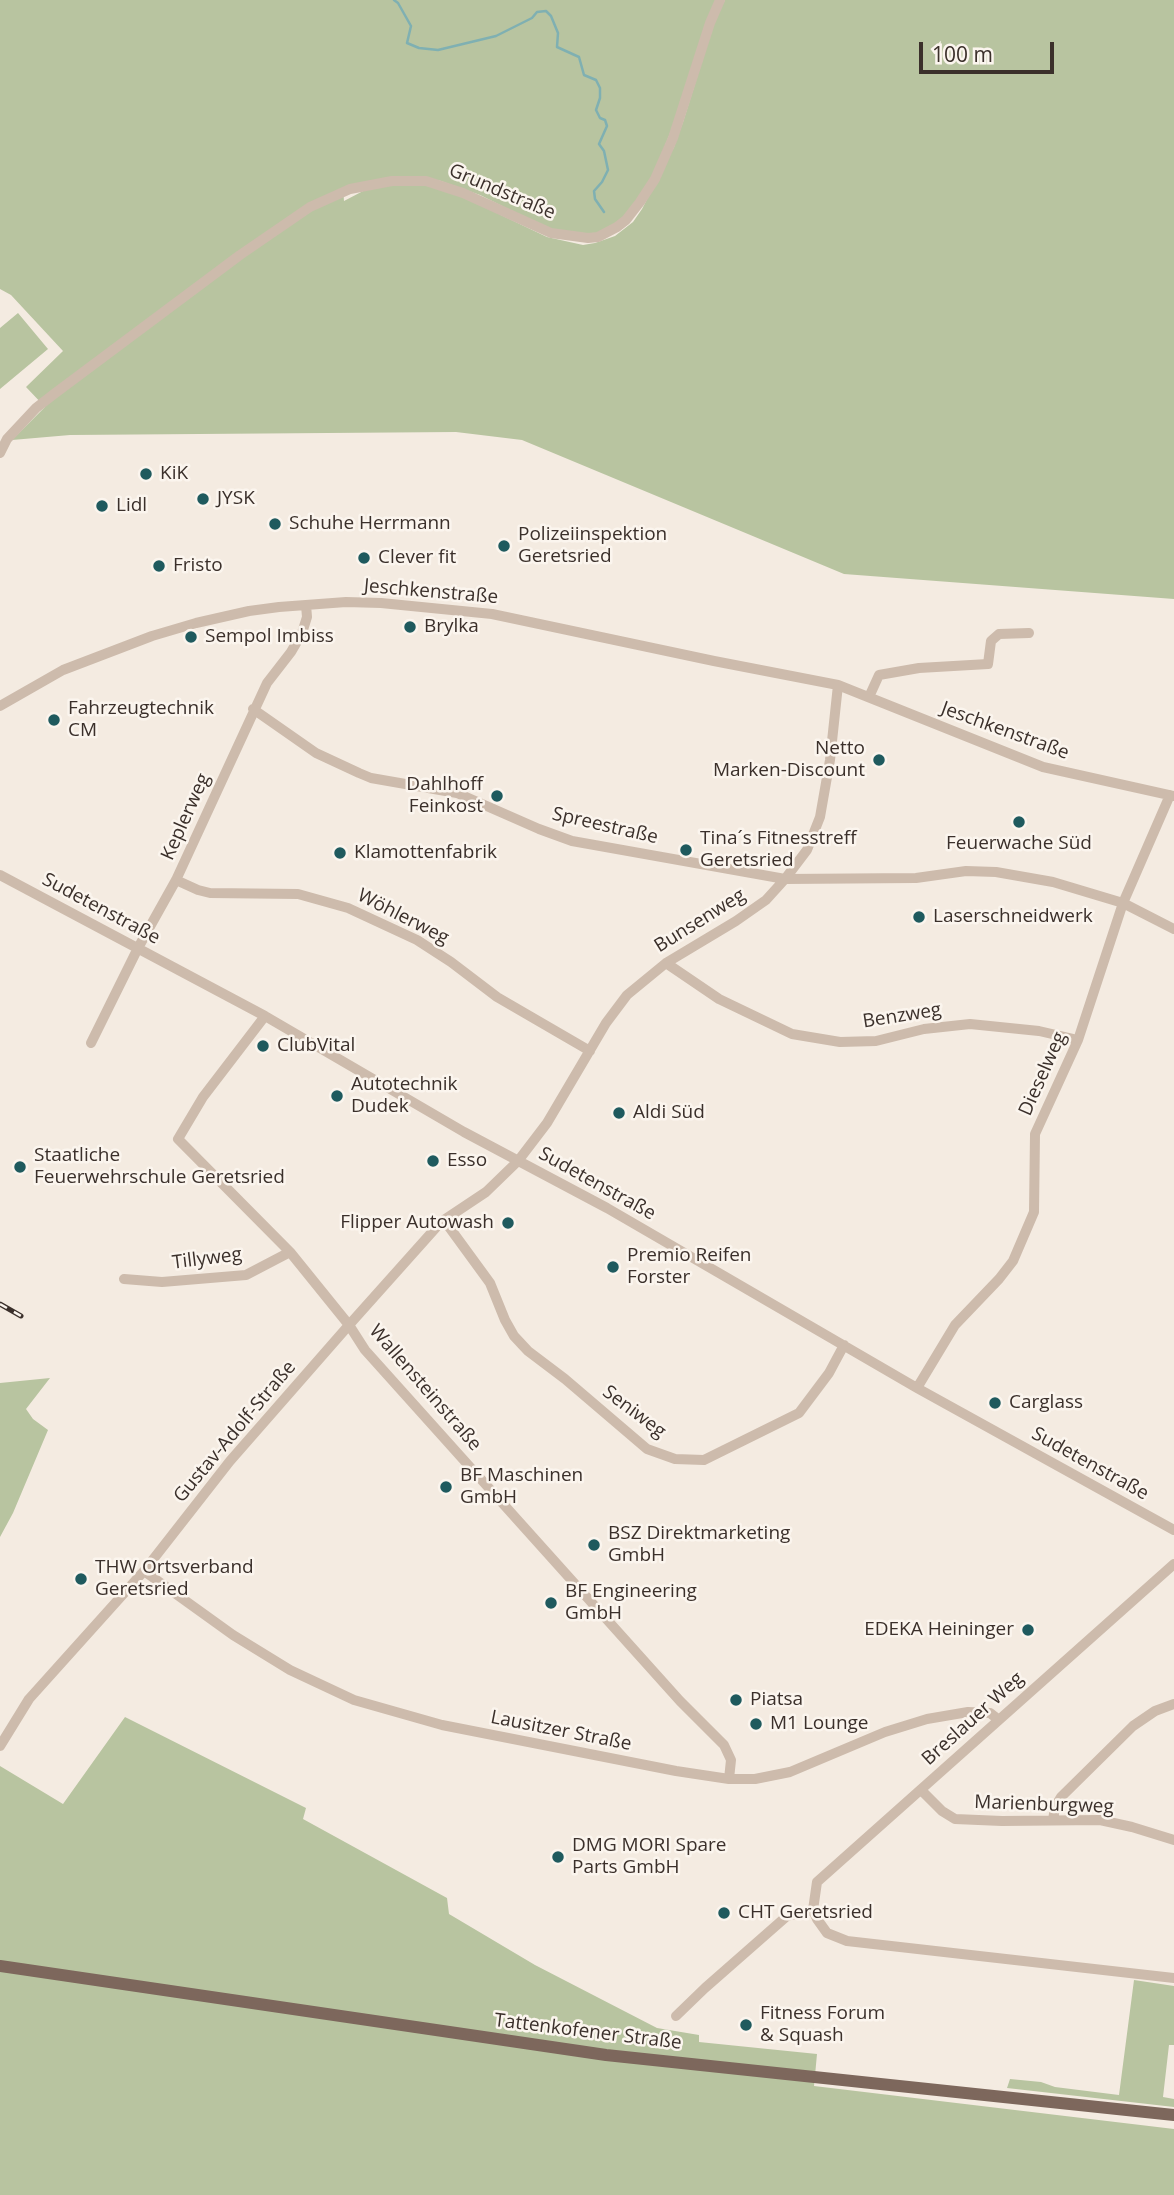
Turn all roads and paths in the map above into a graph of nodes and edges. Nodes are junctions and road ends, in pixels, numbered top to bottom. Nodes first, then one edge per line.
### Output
1 (720, 0) edge
2 (0, 453) edge
3 (306, 605) junction
4 (1029, 633) dead end
5 (838, 685) junction
6 (869, 697) junction
7 (0, 706) edge
8 (253, 709) junction
9 (1172, 795) edge
10 (0, 874) edge
11 (785, 879) junction
12 (176, 880) junction
13 (1123, 903) junction
14 (1174, 929) edge
15 (138, 948) junction
16 (666, 963) junction
17 (265, 1016) junction
18 (1078, 1040) junction
19 (91, 1043) dead end
20 (590, 1051) junction
21 (518, 1161) junction
22 (444, 1220) junction
23 (290, 1252) junction
24 (124, 1279) dead end
25 (349, 1325) junction
26 (844, 1345) junction
27 (917, 1388) junction
28 (1174, 1530) edge
29 (1174, 1564) edge
30 (144, 1571) junction
31 (1174, 1704) edge
32 (999, 1720) junction
33 (0, 1746) edge
34 (729, 1779) junction
35 (921, 1790) junction
36 (1054, 1820) junction
37 (1174, 1840) edge
38 (813, 1910) junction
39 (0, 1966) edge
40 (1174, 1978) edge
41 (676, 2016) dead end
42 (1174, 2115) edge

1 - 2 street, Grundstraße
3 - 5 street, Jeschkenstraße
3 - 7 street, Jeschkenstraße
3 - 8 street, Keplerweg
4 - 6 street
5 - 6 street, Jeschkenstraße
5 - 11 street, Bunsenweg
6 - 9 street, Jeschkenstraße
8 - 11 street, Spreestraße
8 - 12 street, Keplerweg
9 - 13 street, Dieselweg
10 - 15 street, Sudetenstraße
11 - 13 street, Spreestraße
11 - 16 street, Bunsenweg
12 - 15 street, Keplerweg
12 - 20 street, Wöhlerweg
13 - 14 street, Spreestraße
13 - 18 street, Dieselweg
15 - 17 street, Sudetenstraße
15 - 19 street, Keplerweg
16 - 18 street, Benzweg
16 - 20 street, Bunsenweg
17 - 21 street, Sudetenstraße
17 - 23 street, Wallensteinstraße
18 - 27 street, Dieselweg
20 - 21 street, Bunsenweg
21 - 22 street, Gustav-Adolf-Straße
21 - 26 street, Sudetenstraße
22 - 25 street, Gustav-Adolf-Straße
22 - 26 street, Seniweg
23 - 24 street, Tillyweg
23 - 25 street, Wallensteinstraße
25 - 30 street, Gustav-Adolf-Straße
25 - 34 street, Wallensteinstraße
26 - 27 street, Sudetenstraße
27 - 28 street, Sudetenstraße
29 - 32 street, Breslauer Weg
30 - 33 street, Gustav-Adolf-Straße
30 - 34 street, Lausitzer Straße
31 - 36 street
32 - 34 street, Lausitzer Straße
32 - 35 street, Breslauer Weg
35 - 36 street, Marienburgweg
35 - 38 street, Breslauer Weg
36 - 37 street, Marienburgweg
38 - 40 street
38 - 41 street
39 - 42 main road, Tattenkofener Straße

